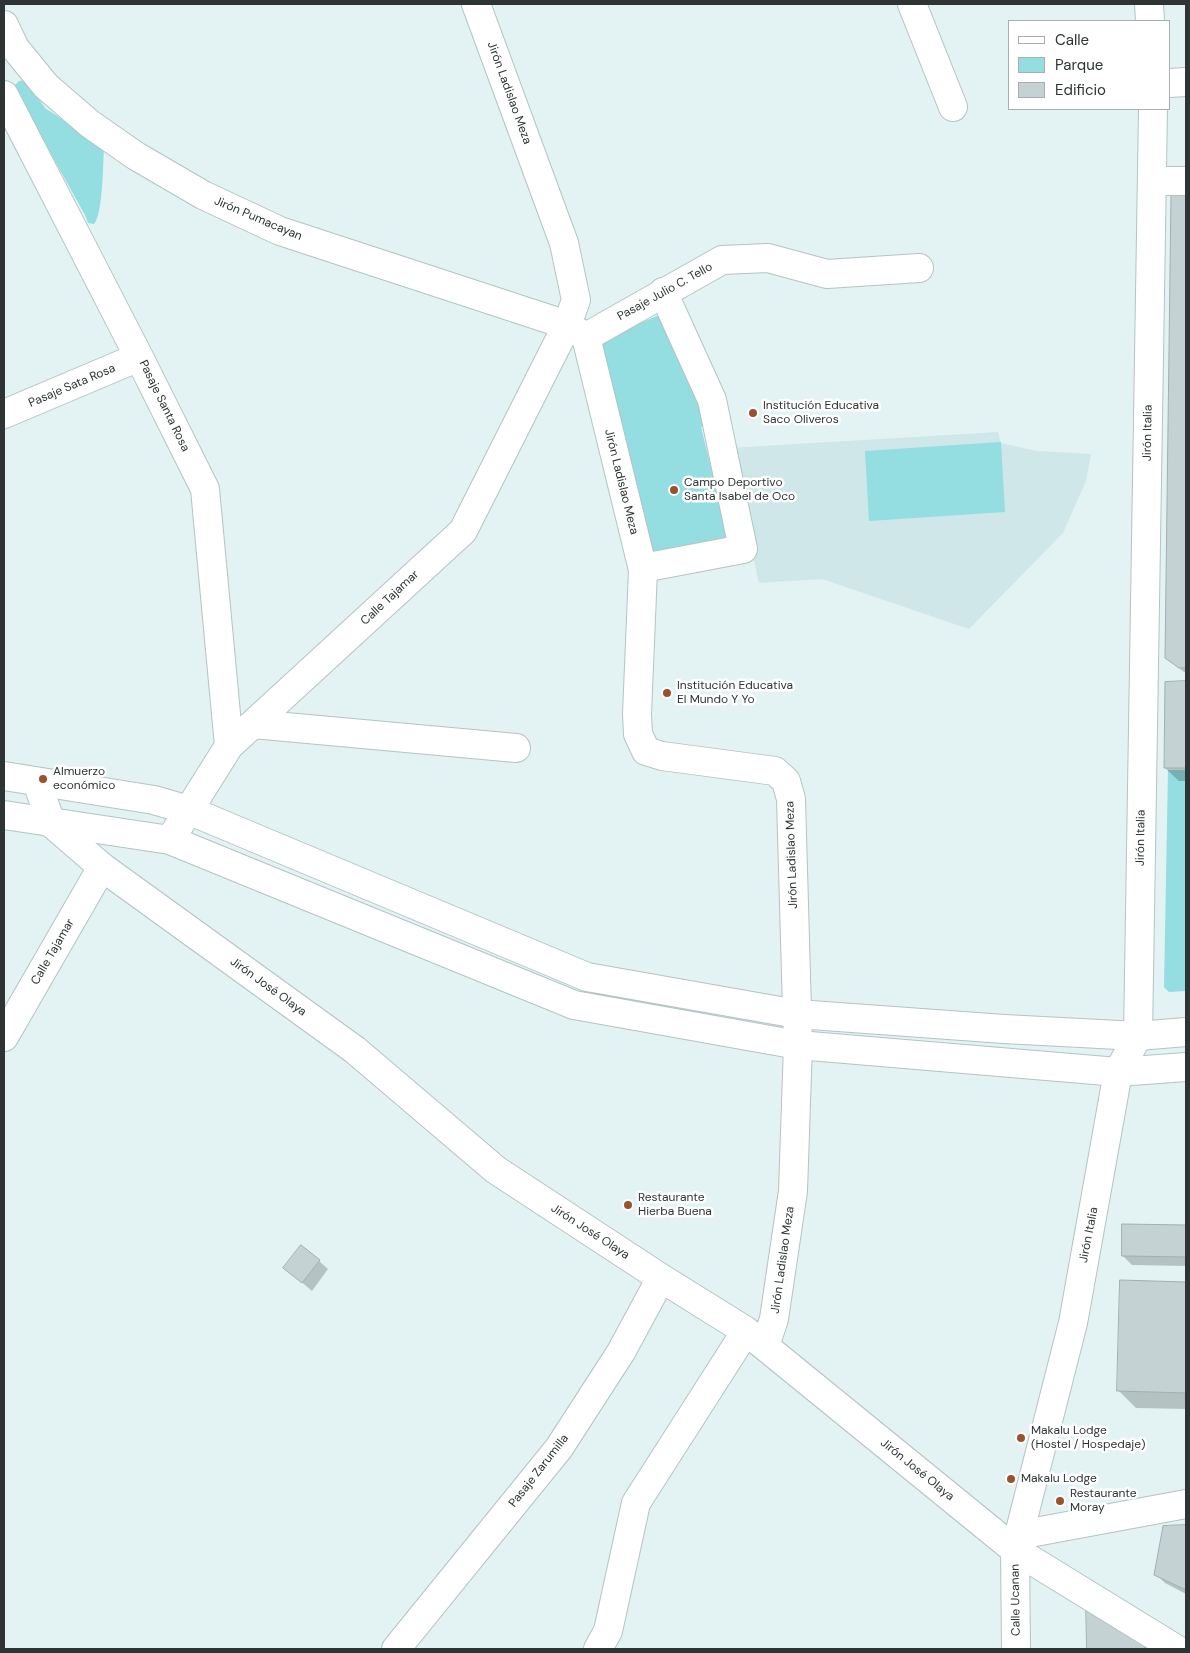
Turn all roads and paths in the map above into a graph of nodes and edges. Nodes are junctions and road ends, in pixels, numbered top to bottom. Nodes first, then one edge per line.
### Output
1 (476, 4) edge
2 (912, 4) edge
3 (1149, 4) edge
4 (1150, 20) edge
5 (4, 25) edge
6 (1186, 82) edge
7 (1170, 83) edge
8 (4, 95) edge
9 (953, 107) dead end
10 (1153, 110) edge
11 (1153, 181) junction
12 (1186, 181) edge
13 (919, 268) dead end
14 (663, 292) junction
15 (576, 331) junction
16 (139, 357) junction
17 (4, 414) edge
18 (643, 568) junction
19 (254, 724) junction
20 (229, 746) junction
21 (516, 748) dead end
22 (4, 776) edge
23 (37, 782) junction
24 (188, 810) junction
25 (4, 815) edge
26 (52, 823) junction
27 (170, 840) junction
28 (102, 867) junction
29 (507, 944) junction
30 (497, 973) junction
31 (797, 1014) junction
32 (1186, 1032) edge
33 (1138, 1036) junction
34 (4, 1037) edge
35 (798, 1045) junction
36 (1186, 1067) edge
37 (1118, 1072) junction
38 (661, 1278) junction
39 (755, 1339) junction
40 (1186, 1504) edge
41 (1017, 1543) junction
42 (396, 1649) edge
43 (598, 1649) edge
44 (1016, 1649) edge
45 (1176, 1649) edge

1 - 15 street, Jirón Ladislao Meza
2 - 9 street
3 - 4 street
5 - 15 street, Jirón Pumacayan
6 - 7 street
8 - 16 street, Pasaje Santa Rosa
10 - 11 street, Jirón Italia
11 - 12 street
11 - 33 street, Jirón Italia
13 - 14 street, Pasaje Julio C. Tello
14 - 15 street, Pasaje Julio C. Tello
14 - 18 street
15 - 18 street, Jirón Ladislao Meza
15 - 19 street, Calle Tajamar
16 - 17 street, Pasaje Sata Rosa
16 - 20 street, Pasaje Santa Rosa
18 - 31 street, Jirón Ladislao Meza
19 - 20 street, Calle Tajamar
19 - 21 street
20 - 24 street, Calle Tajamar
22 - 23 street
23 - 24 street
23 - 26 street, Jirón José Olaya
24 - 27 street, Calle Tajamar
24 - 29 street
25 - 26 street
26 - 27 street
26 - 28 street, Jirón José Olaya
27 - 30 street
28 - 34 street, Calle Tajamar
28 - 38 street, Jirón José Olaya
29 - 30 street
29 - 31 street
30 - 35 street
31 - 33 street
31 - 35 street, Jirón Ladislao Meza
32 - 33 street
33 - 37 street, Jirón Italia
35 - 37 street
35 - 39 street, Jirón Ladislao Meza
36 - 37 street
37 - 41 street, Jirón Italia
38 - 39 street, Jirón José Olaya
38 - 42 street, Pasaje Zarumilla
39 - 41 street, Jirón José Olaya
39 - 43 street, Jirón Ladislao Meza
40 - 41 street
41 - 44 street, Calle Ucanan
41 - 45 street, Jirón José Olaya

